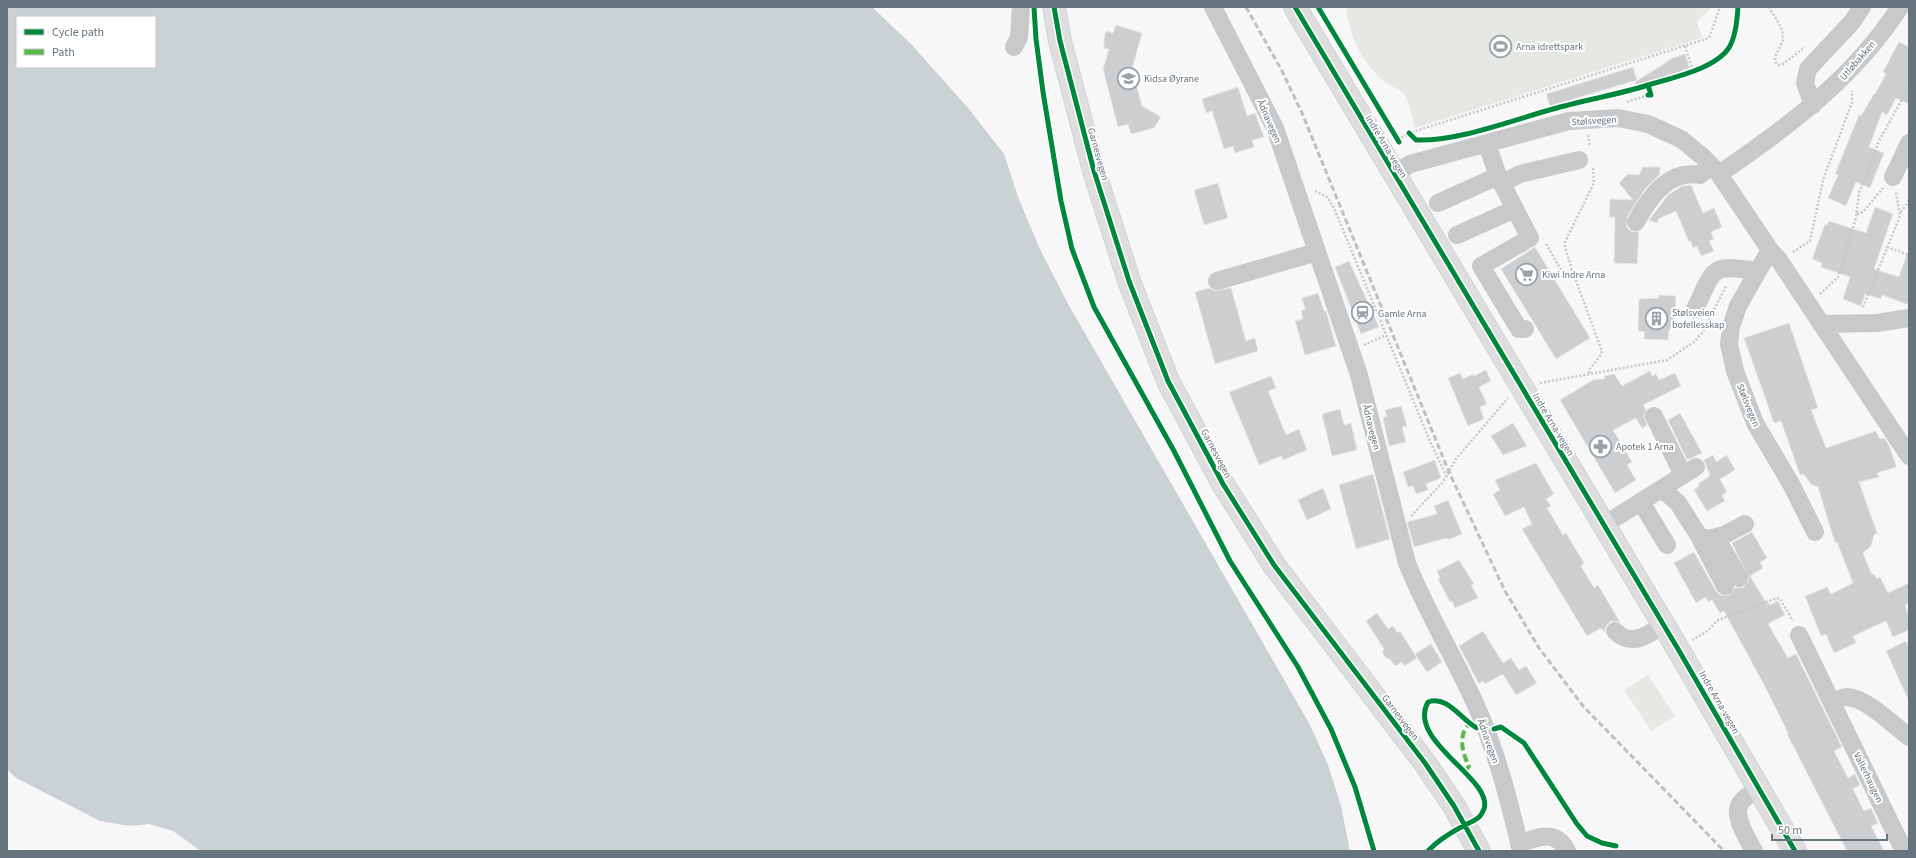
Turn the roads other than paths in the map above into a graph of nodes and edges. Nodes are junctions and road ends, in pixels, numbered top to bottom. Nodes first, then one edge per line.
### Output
1 (1021, 7) edge
2 (1054, 7) edge
3 (1213, 7) edge
4 (1295, 7) edge
5 (1862, 7) edge
6 (1902, 13) edge
7 (1014, 47) dead end
8 (1813, 105) junction
9 (1487, 144) junction
10 (1909, 144) edge
11 (1587, 158) road end
12 (1715, 170) junction
13 (1394, 175) junction
14 (1893, 177) road end
15 (1500, 179) junction
16 (1438, 203) dead end
17 (1515, 209) junction
18 (1636, 222) dead end
19 (1457, 235) dead end
20 (1317, 252) junction
21 (1774, 255) junction
22 (1758, 270) junction
23 (1216, 281) dead end
24 (1695, 309) dead end
25 (1909, 318) edge
26 (1821, 324) junction
27 (1525, 329) dead end
28 (1654, 416) dead end
29 (1909, 456) edge
30 (1662, 489) junction
31 (1641, 502) junction
32 (1745, 524) dead end
33 (1604, 525) junction
34 (1815, 532) dead end
35 (1707, 536) junction
36 (1667, 545) dead end
37 (1732, 582) dead end
38 (1664, 625) junction
39 (1615, 631) dead end
40 (1799, 635) road end
41 (1833, 702) junction
42 (1909, 737) edge
43 (1760, 788) junction
44 (1520, 847) edge
45 (1479, 851) edge
46 (1567, 851) edge
47 (1754, 851) edge
48 (1795, 851) edge
49 (1904, 851) edge

1 - 7 street
2 - 45 main road, Garnesvegen
3 - 20 street, Ådnavegen
4 - 13 main road, Indre Arna-vegen
5 - 8 street
6 - 8 street, Utløbakken
8 - 12 street, Utløbakken
9 - 12 street, Stølsvegen
9 - 13 street, Stølsvegen
9 - 15 street
10 - 14 street
11 - 15 street
12 - 18 street, Utløbakken
12 - 21 street, Stølsvegen
13 - 33 main road, Indre Arna-vegen
15 - 16 street
15 - 17 street
17 - 19 street
17 - 27 street
20 - 23 street
20 - 44 street, Ådnavegen
21 - 22 street, Stølsvegen
21 - 26 street, Stølsvegen
22 - 24 street
22 - 34 street, Stølsvegen
25 - 26 street
26 - 29 street, Stølsvegen
28 - 30 street
30 - 31 street
30 - 35 street
31 - 33 street
31 - 36 street
32 - 35 street
33 - 38 main road, Indre Arna-vegen
35 - 37 street
38 - 39 street
38 - 43 main road, Indre Arna-vegen
40 - 41 street, Vallerhaugen
41 - 42 street
41 - 49 street, Vallerhaugen
43 - 47 street
43 - 48 main road, Indre Arna-vegen
44 - 46 street

